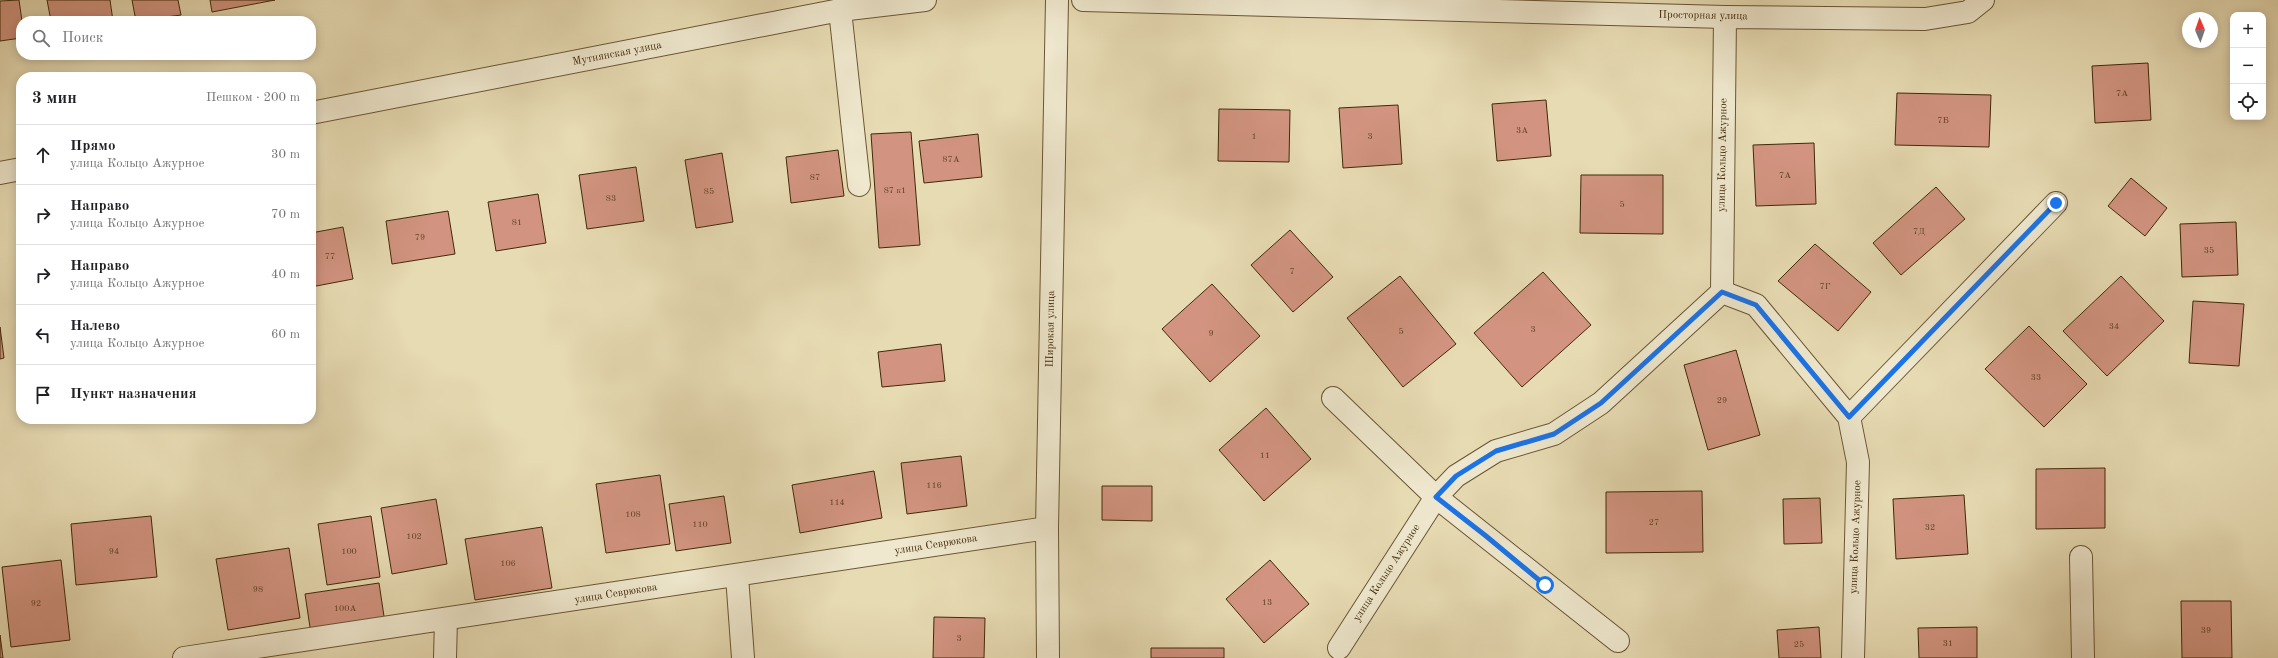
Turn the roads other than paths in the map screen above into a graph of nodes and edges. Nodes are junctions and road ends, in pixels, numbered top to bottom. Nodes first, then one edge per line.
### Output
1 (925, 0) edge
2 (1057, 0) edge
3 (1083, 0) edge
4 (1983, 0) edge
5 (840, 10) junction
6 (1725, 17) junction
7 (316, 112) edge
8 (16, 170) edge
9 (0, 174) edge
10 (859, 184) dead end
11 (2056, 203) dead end
12 (1722, 292) junction
13 (1333, 398) dead end
14 (1849, 417) junction
15 (1436, 497) junction
16 (1046, 528) junction
17 (2081, 557) dead end
18 (737, 576) junction
19 (446, 620) junction
20 (1618, 641) dead end
21 (1338, 648) dead end
22 (184, 658) edge
23 (445, 658) edge
24 (743, 658) edge
25 (1048, 658) edge
26 (1853, 658) edge
27 (2083, 658) edge

1 - 5 street, Мутнянская улица
2 - 16 street, Широкая улица
3 - 6 street, Просторная улица
4 - 6 street, Просторная улица
5 - 7 street, Мутнянская улица
5 - 10 street
6 - 12 street, улица Кольцо Ажурное
8 - 9 street
11 - 14 street
12 - 14 street, улица Кольцо Ажурное
12 - 15 street, улица Кольцо Ажурное
13 - 15 street
14 - 26 street, улица Кольцо Ажурное
15 - 20 street
15 - 21 street, улица Кольцо Ажурное
16 - 18 street, улица Севрюкова
16 - 25 street, Широкая улица
17 - 27 street
18 - 19 street, улица Севрюкова
18 - 24 street
19 - 22 street, улица Севрюкова
19 - 23 street

